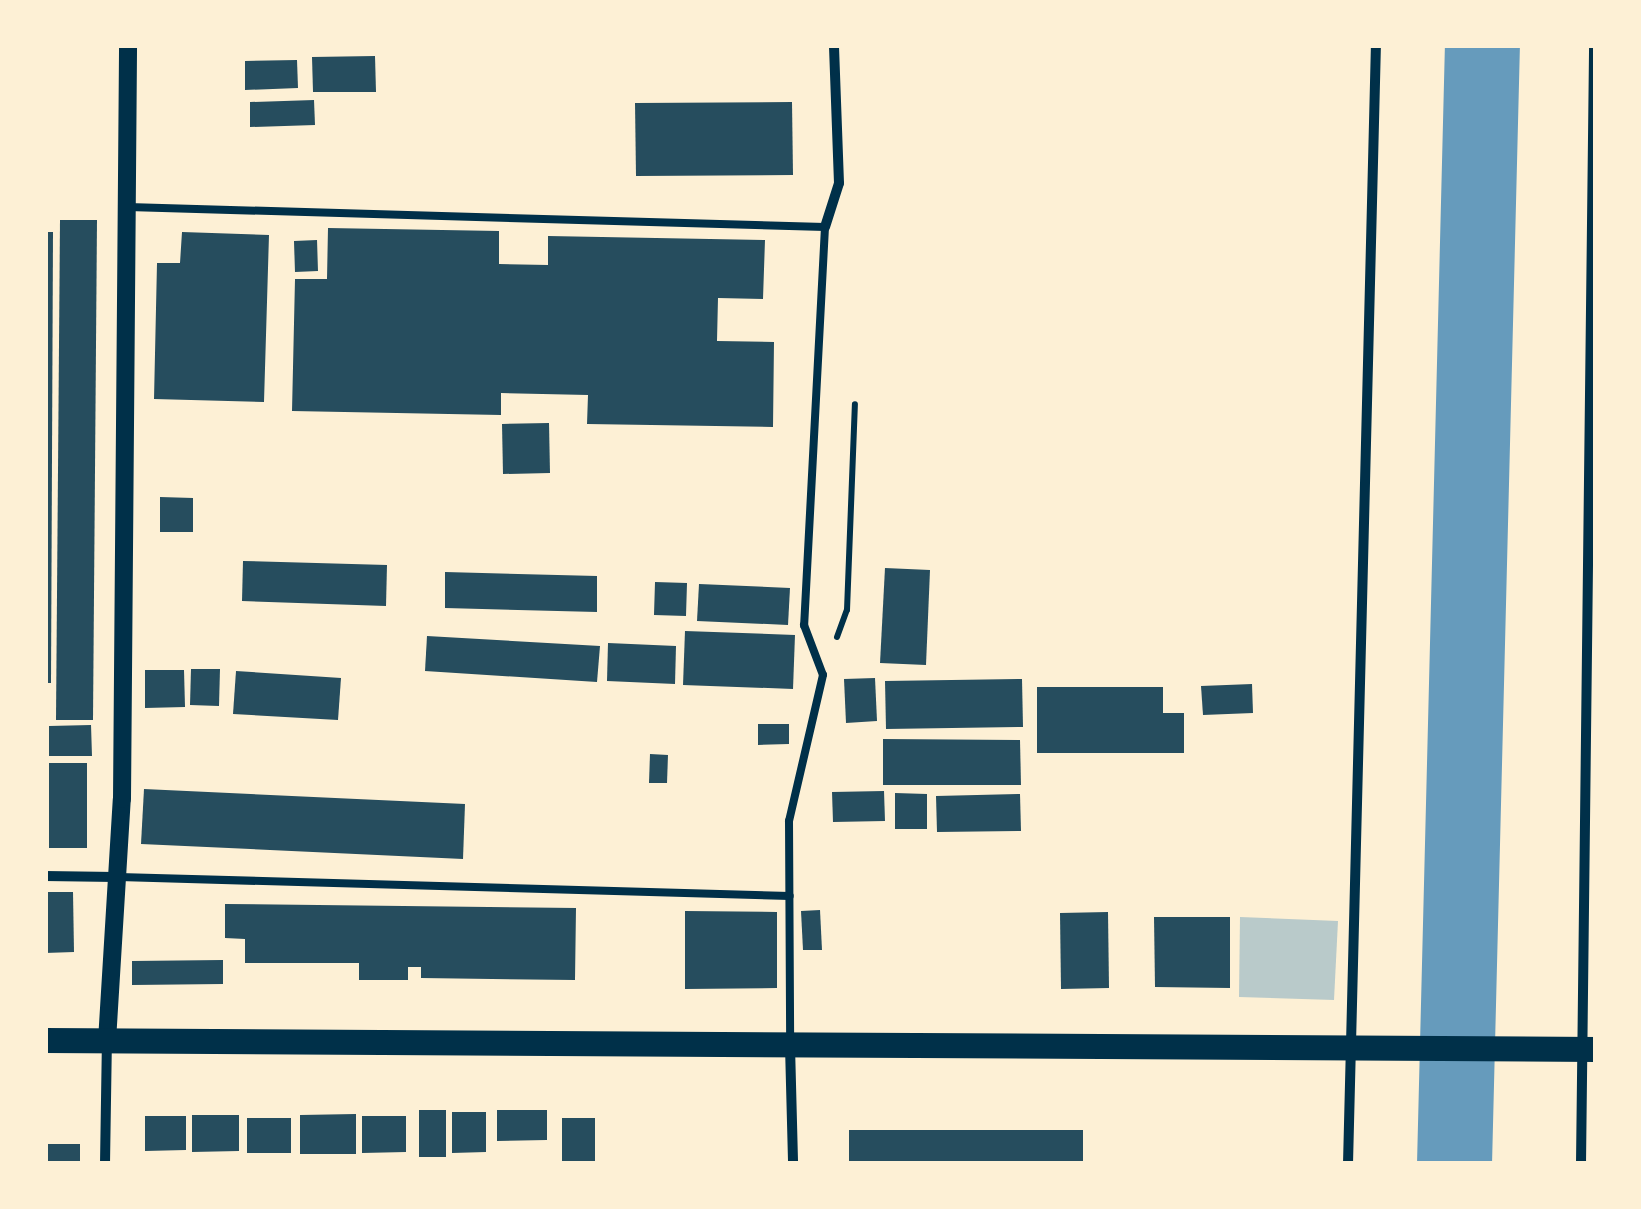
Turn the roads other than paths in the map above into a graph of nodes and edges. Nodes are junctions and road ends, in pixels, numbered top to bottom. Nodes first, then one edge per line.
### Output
1 (128, 45) edge
2 (834, 45) edge
3 (1376, 45) edge
4 (1594, 45) edge
5 (128, 207) junction
6 (825, 226) junction
7 (45, 876) edge
8 (114, 877) junction
9 (790, 896) junction
10 (45, 1040) edge
11 (107, 1041) junction
12 (790, 1045) junction
13 (1353, 1049) junction
14 (1582, 1049) edge
15 (105, 1164) edge
16 (793, 1164) edge
17 (1348, 1164) edge
18 (1581, 1164) edge

1 - 5 street
2 - 6 street
3 - 13 street
4 - 14 street
5 - 6 lane
5 - 8 street
6 - 9 lane
7 - 8 street
8 - 9 lane
8 - 11 street
9 - 12 lane
10 - 11 main road
11 - 12 main road
11 - 15 street
12 - 13 main road
12 - 16 street
13 - 14 main road
13 - 17 street
14 - 18 street

